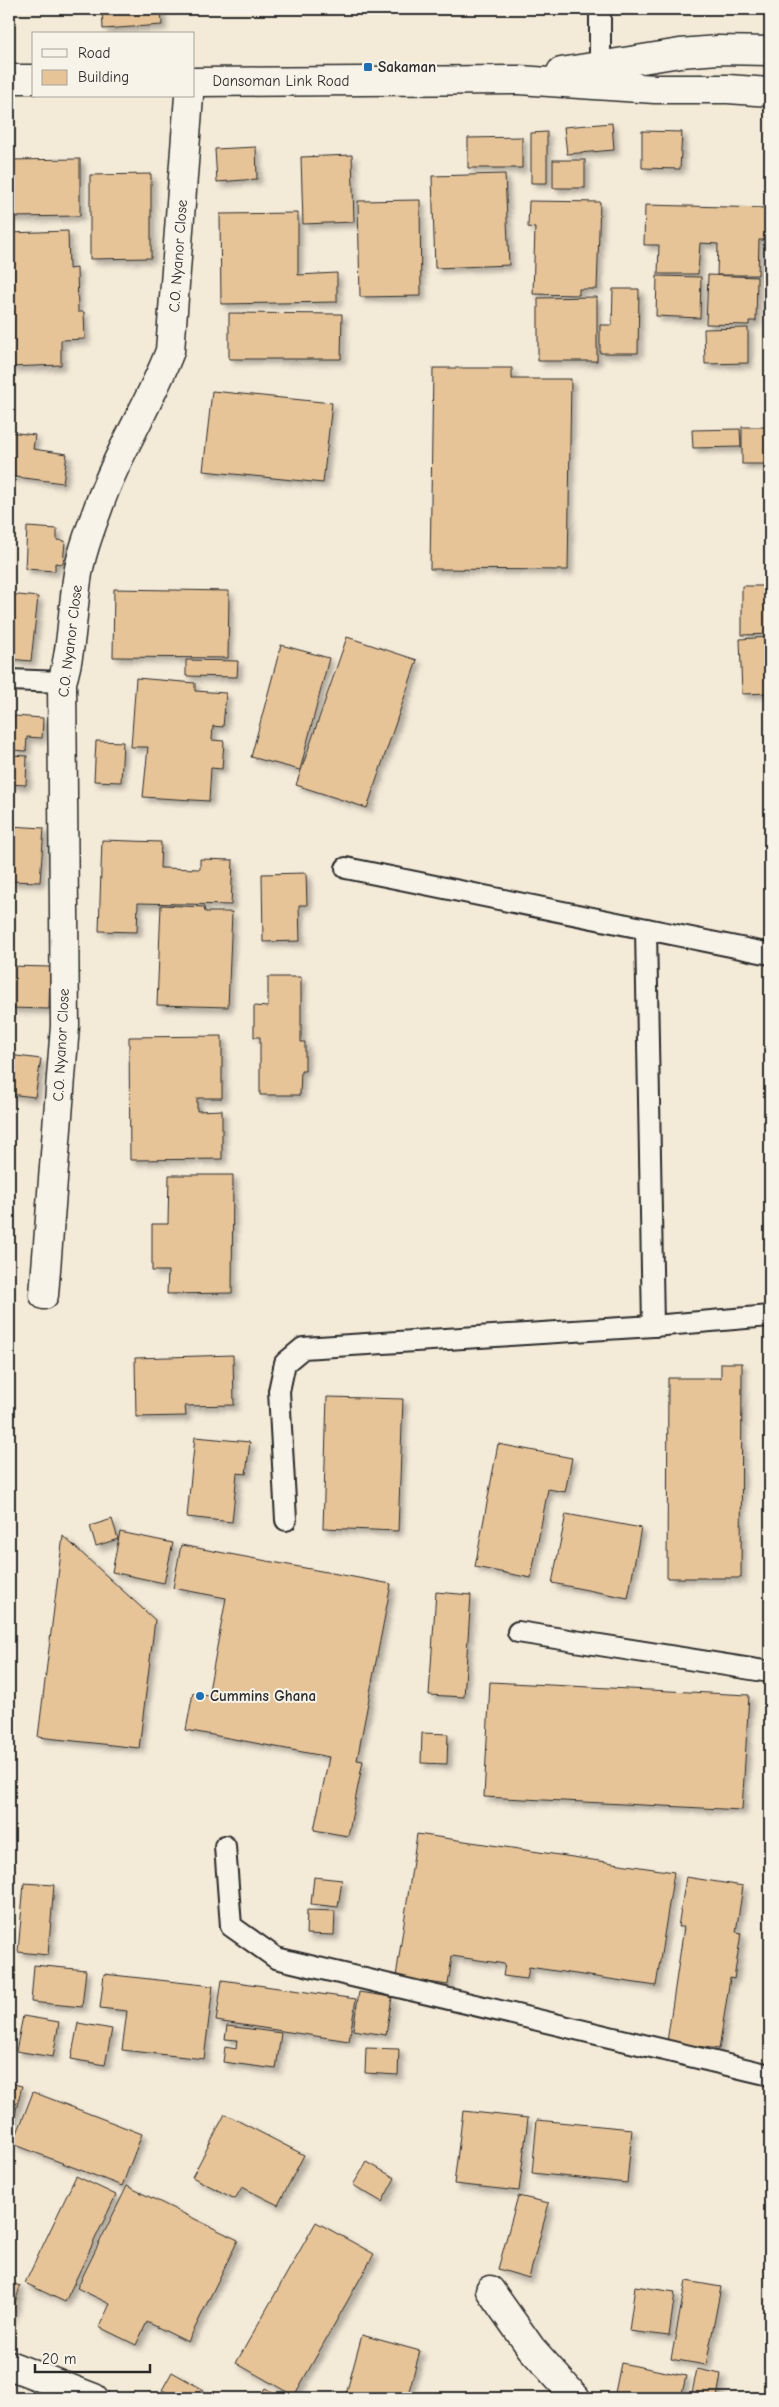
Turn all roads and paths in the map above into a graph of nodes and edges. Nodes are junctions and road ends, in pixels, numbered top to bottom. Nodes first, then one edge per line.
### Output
1 (600, 9) edge
2 (770, 51) edge
3 (600, 65) junction
4 (9, 79) edge
5 (32, 79) edge
6 (519, 80) junction
7 (195, 82) edge
8 (770, 92) edge
9 (189, 98) edge
10 (9, 680) edge
11 (62, 682) junction
12 (346, 868) dead end
13 (646, 929) junction
14 (770, 954) edge
15 (44, 1295) dead end
16 (770, 1316) edge
17 (653, 1326) junction
18 (286, 1520) dead end
19 (518, 1632) dead end
20 (770, 1672) edge
21 (225, 1846) dead end
22 (770, 2075) edge
23 (490, 2290) dead end
24 (9, 2365) edge
25 (94, 2398) edge
26 (576, 2398) edge

1 - 3 lane
2 - 3 street, Dansoman Link Road
3 - 6 street, Dansoman Link Road
4 - 5 street
6 - 7 street, Dansoman Link Road
6 - 8 street, Dansoman Link Road
9 - 11 street, C.O. Nyanor Close
10 - 11 lane
11 - 15 street, C.O. Nyanor Close
12 - 13 lane
13 - 14 lane
13 - 17 lane
16 - 17 lane
17 - 18 lane
19 - 20 lane
21 - 22 lane
23 - 26 street
24 - 25 street

